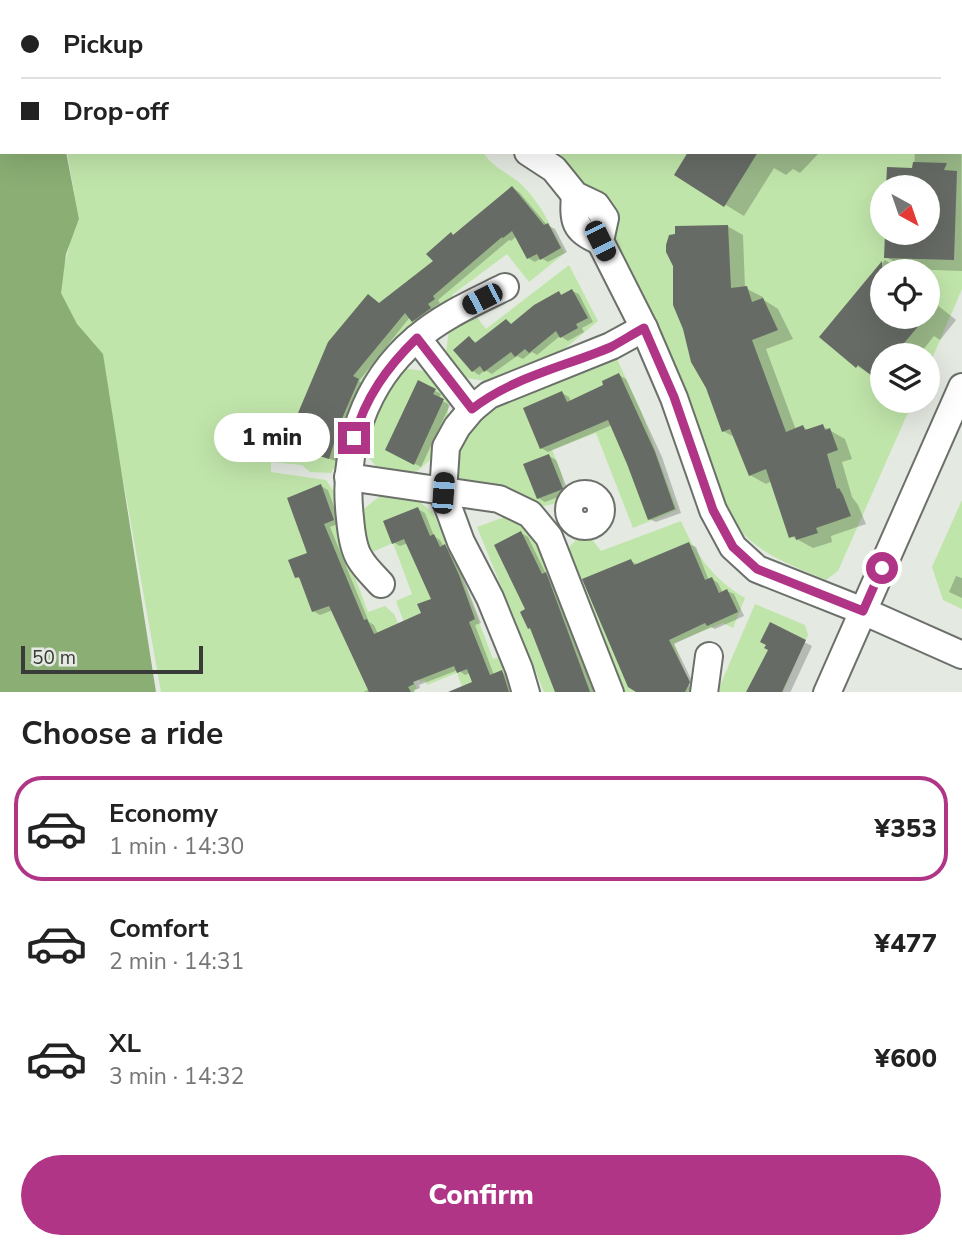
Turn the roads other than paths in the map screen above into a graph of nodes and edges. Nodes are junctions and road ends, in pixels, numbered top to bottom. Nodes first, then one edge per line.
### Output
1 (531, 154) edge
2 (505, 287) dead end
3 (644, 328) junction
4 (417, 338) junction
5 (962, 387) edge
6 (472, 409) junction
7 (348, 477) junction
8 (443, 493) junction
9 (571, 519) dead end
10 (549, 537) junction
11 (380, 584) dead end
12 (863, 611) junction
13 (962, 655) edge
14 (709, 656) dead end
15 (526, 692) edge
16 (610, 692) edge
17 (704, 692) edge
18 (827, 692) edge

1 - 3 street
2 - 4 street
3 - 6 street
3 - 12 street
4 - 6 street
4 - 7 street
5 - 12 street
6 - 8 street
7 - 8 street
7 - 11 street
8 - 10 street
8 - 15 street
9 - 10 street
10 - 16 street
12 - 13 street
12 - 18 street
14 - 17 street

